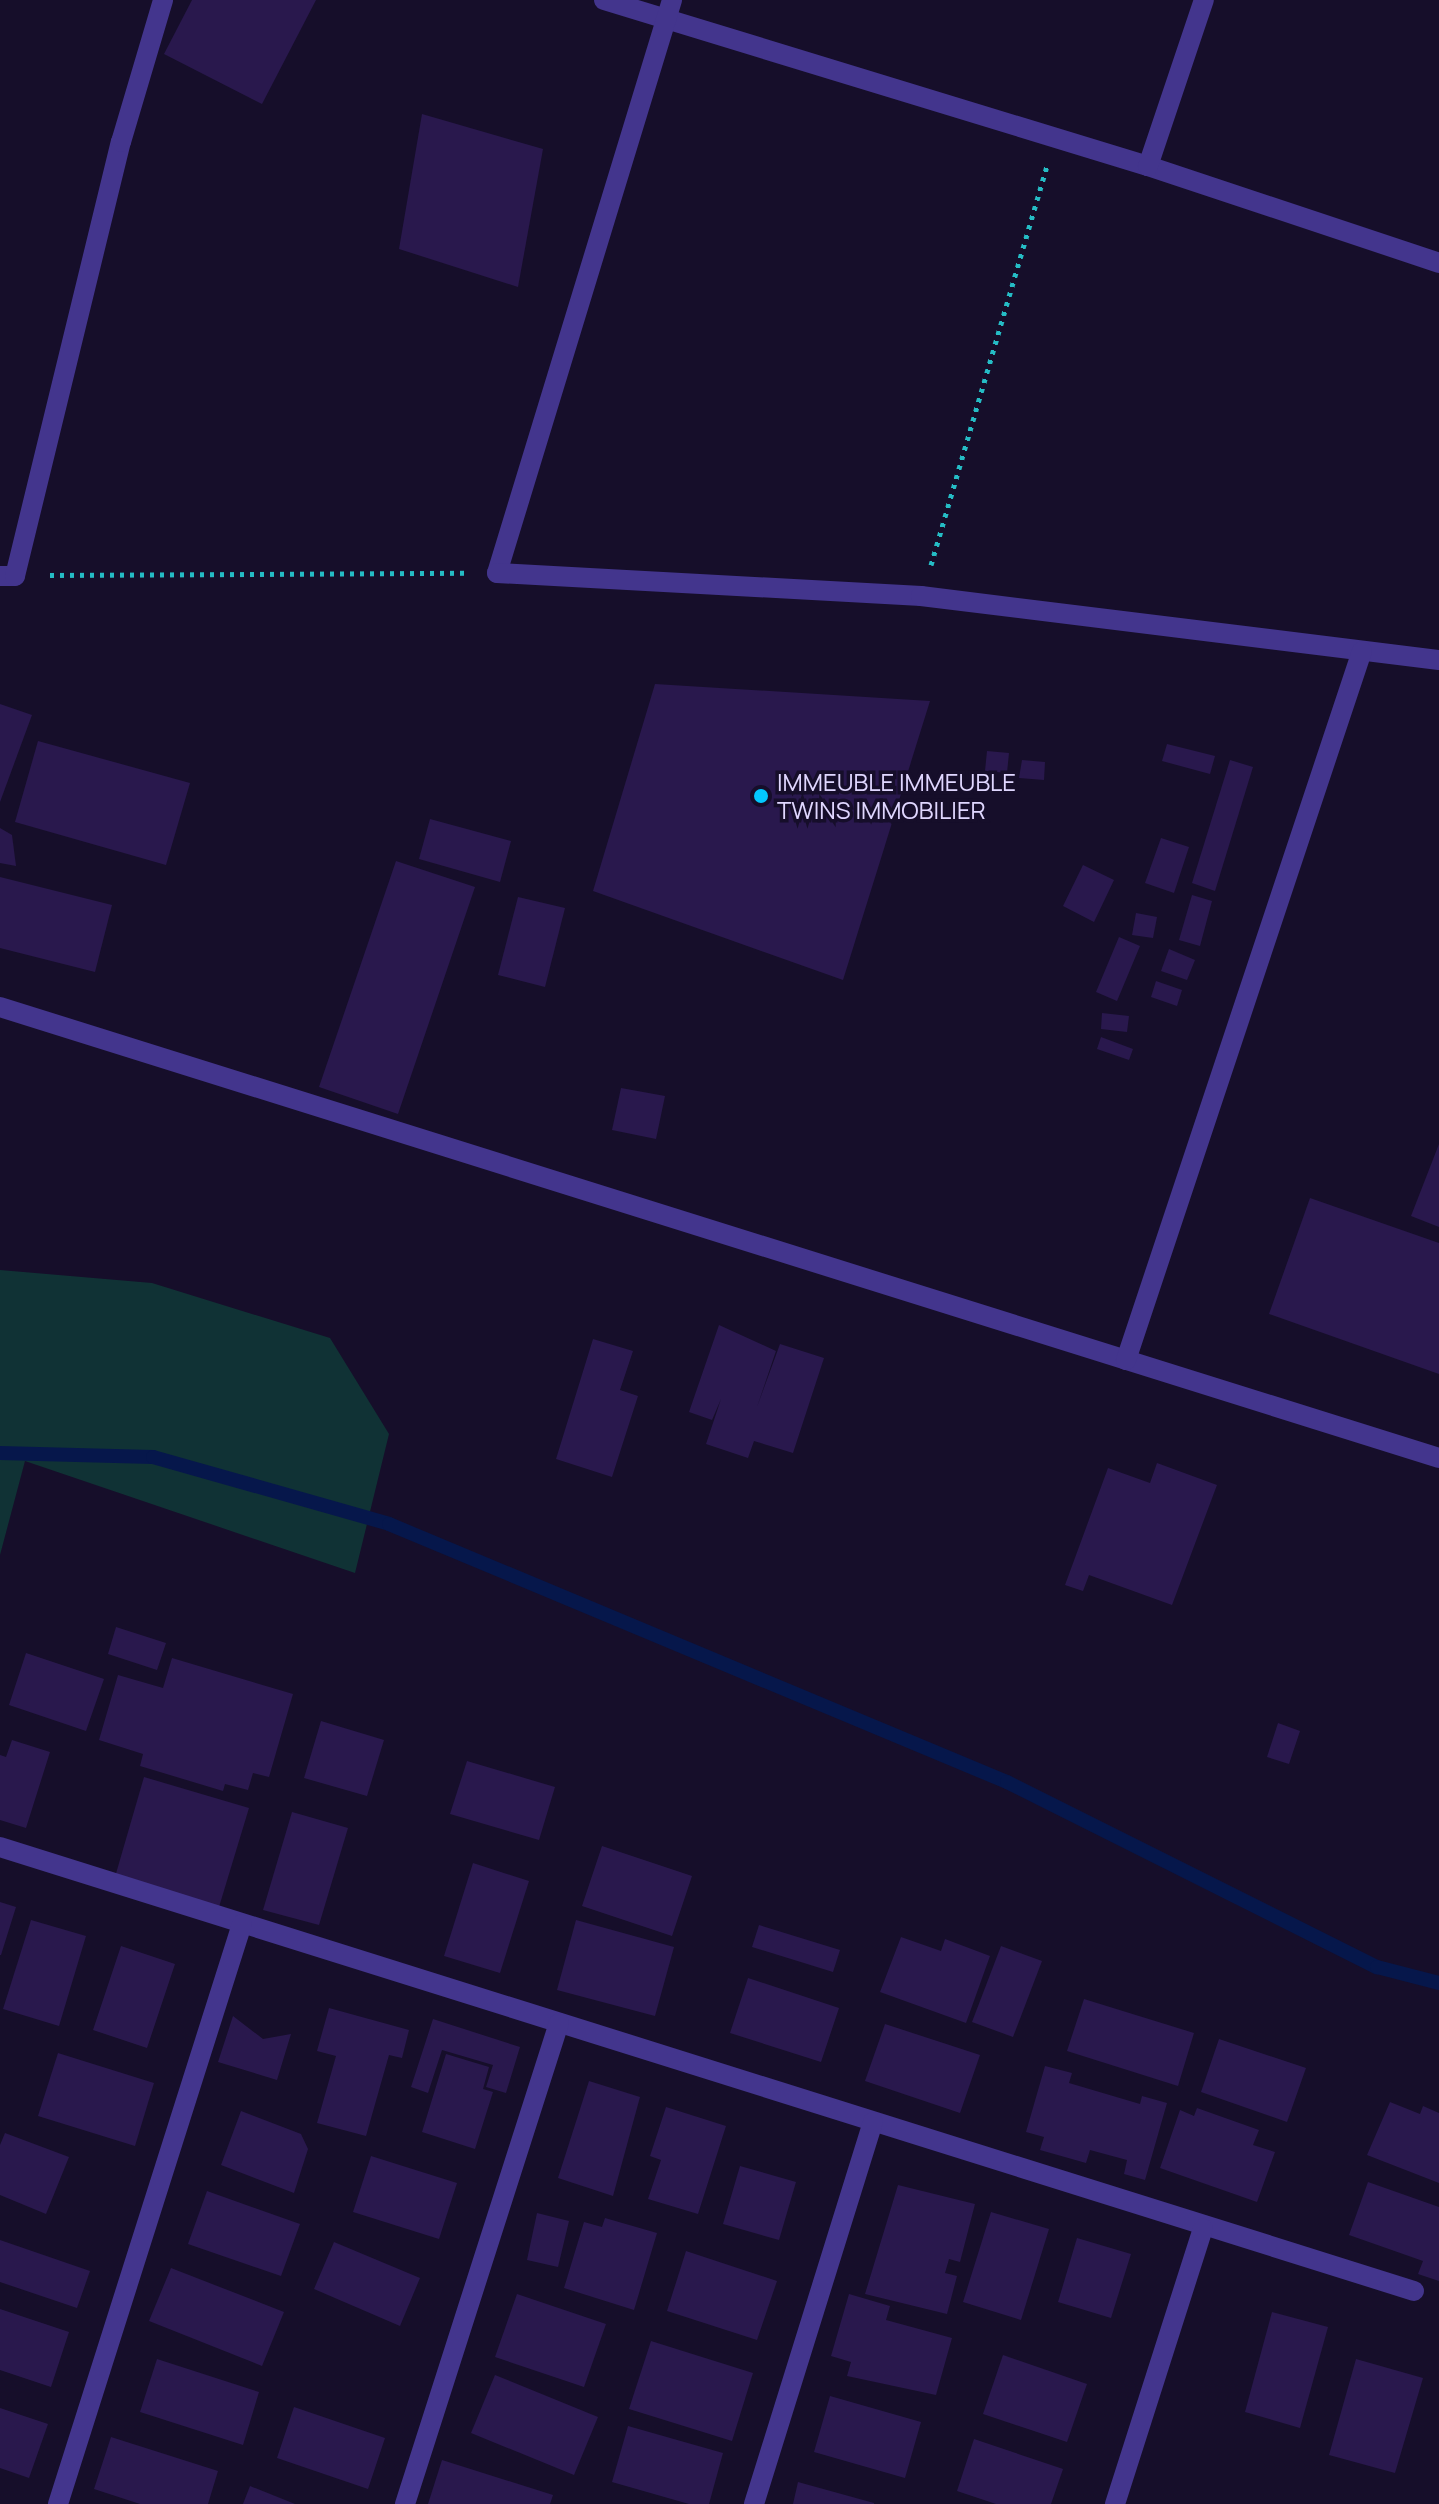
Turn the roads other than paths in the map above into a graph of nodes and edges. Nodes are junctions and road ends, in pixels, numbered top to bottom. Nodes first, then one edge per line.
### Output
1 (163, 0) edge
2 (604, 0) edge
3 (672, 0) edge
4 (1204, 0) edge
5 (666, 20) junction
6 (1148, 166) junction
7 (1439, 263) edge
8 (8, 576) edge
9 (1362, 651) junction
10 (1439, 660) edge
11 (0, 1007) edge
12 (1126, 1360) junction
13 (1439, 1458) edge
14 (0, 1847) edge
15 (242, 1924) junction
16 (559, 2023) junction
17 (873, 2122) junction
18 (1203, 2229) junction
19 (1414, 2291) dead end
20 (58, 2504) edge
21 (405, 2504) edge
22 (754, 2504) edge
23 (1115, 2504) edge

1 - 8 street
2 - 5 street
3 - 5 street
4 - 6 street
5 - 6 street
5 - 9 street
6 - 7 street
9 - 10 street
9 - 12 street
11 - 12 street
12 - 13 street
14 - 15 street
15 - 16 street
15 - 20 street
16 - 17 street
16 - 21 street
17 - 18 street
17 - 22 street
18 - 19 street
18 - 23 street

